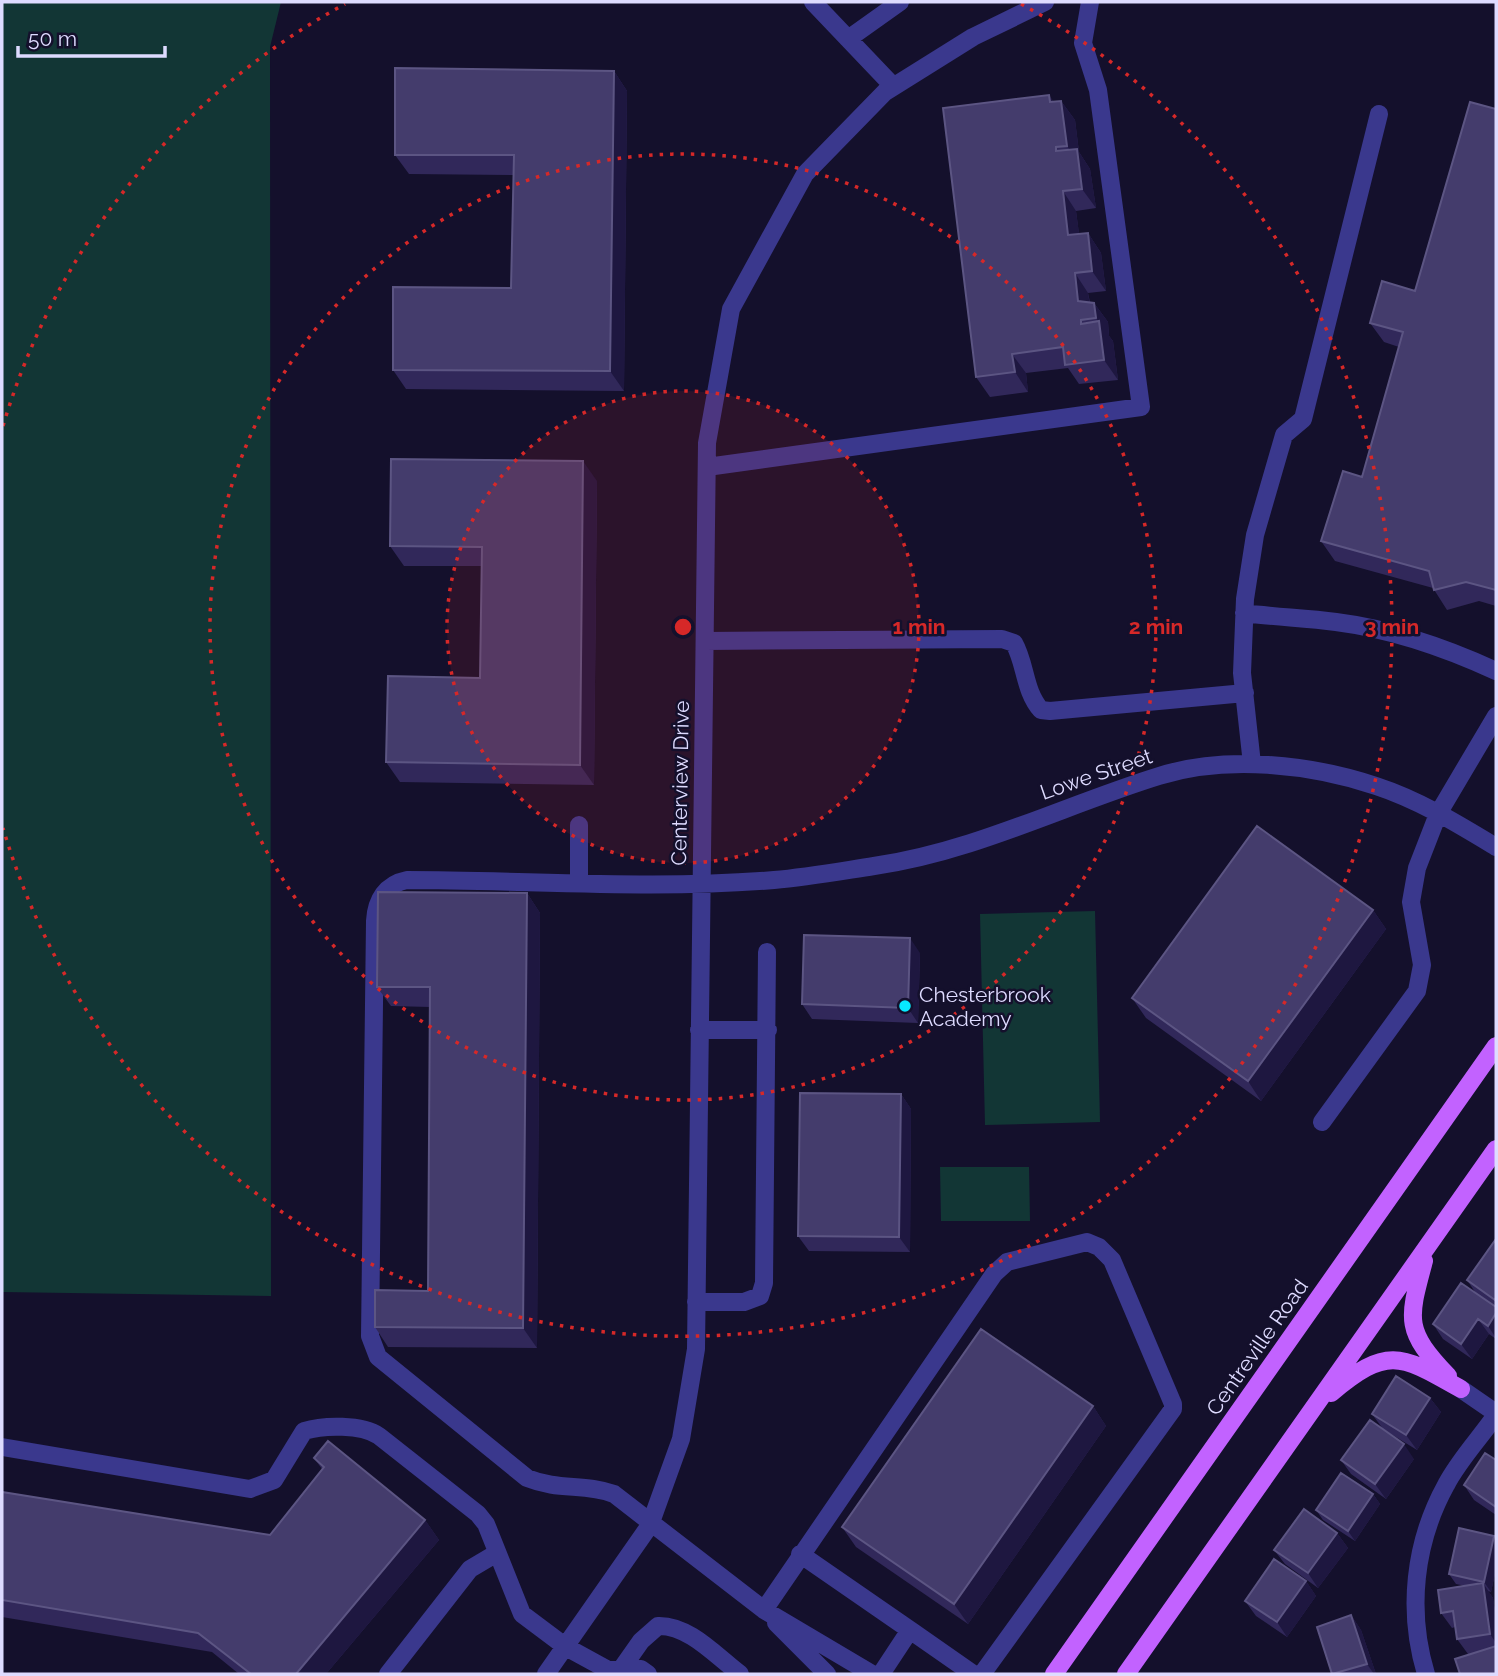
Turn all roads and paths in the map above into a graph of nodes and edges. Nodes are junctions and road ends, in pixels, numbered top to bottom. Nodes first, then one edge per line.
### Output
1 (813, 2) edge
2 (900, 2) edge
3 (1045, 2) edge
4 (1090, 2) edge
5 (848, 39) junction
6 (893, 86) junction
7 (1379, 114) dead end
8 (707, 467) junction
9 (1244, 614) junction
10 (705, 641) junction
11 (1496, 671) edge
12 (1245, 693) junction
13 (1496, 718) edge
14 (1252, 764) junction
15 (1438, 814) junction
16 (579, 825) dead end
17 (1496, 848) edge
18 (579, 881) junction
19 (701, 883) junction
20 (766, 952) dead end
21 (699, 1030) junction
22 (768, 1030) junction
23 (1496, 1046) edge
24 (1322, 1122) dead end
25 (1496, 1149) edge
26 (1427, 1248) junction
27 (696, 1302) junction
28 (1461, 1388) junction
29 (1313, 1408) junction
30 (1496, 1414) edge
31 (2, 1447) edge
32 (650, 1525) junction
33 (497, 1553) junction
34 (800, 1554) junction
35 (764, 1610) junction
36 (910, 1630) junction
37 (566, 1647) junction
38 (613, 1671) edge
39 (388, 1674) edge
40 (546, 1674) edge
41 (648, 1674) edge
42 (740, 1674) edge
43 (827, 1674) edge
44 (872, 1674) edge
45 (881, 1674) edge
46 (973, 1674) edge
47 (982, 1674) edge
48 (1054, 1674) edge
49 (1126, 1674) edge
50 (1426, 1674) edge

1 - 5 street
2 - 5 street
3 - 6 street, Centerview Drive
4 - 8 street
5 - 6 street
6 - 8 street, Centerview Drive
7 - 9 street
8 - 10 street, Centerview Drive
9 - 11 street
9 - 12 street
10 - 12 street
10 - 19 street, Centerview Drive
12 - 14 street
13 - 15 street
14 - 15 street, Lowe Street
14 - 19 street, Lowe Street
15 - 17 street, Lowe Street
15 - 24 street
16 - 18 street
18 - 19 street, Lowe Street
18 - 32 street, Lowe Street
19 - 21 street, Centerview Drive
20 - 22 street
21 - 22 street
21 - 27 street, Centerview Drive
22 - 27 street
23 - 48 main road, Centreville Road
25 - 26 main road
26 - 28 main road
26 - 29 main road
27 - 32 street, Centerview Drive
28 - 29 main road
28 - 30 street
29 - 49 main road
30 - 50 street
31 - 33 street
32 - 35 street, Lowe Street
32 - 37 street, Centerview Drive
33 - 37 street
33 - 39 street
34 - 35 street
34 - 36 street
34 - 47 street
35 - 43 street
35 - 44 street
36 - 45 street
36 - 46 street
37 - 38 street
37 - 40 street, Centerview Drive
38 - 41 street
38 - 42 street

